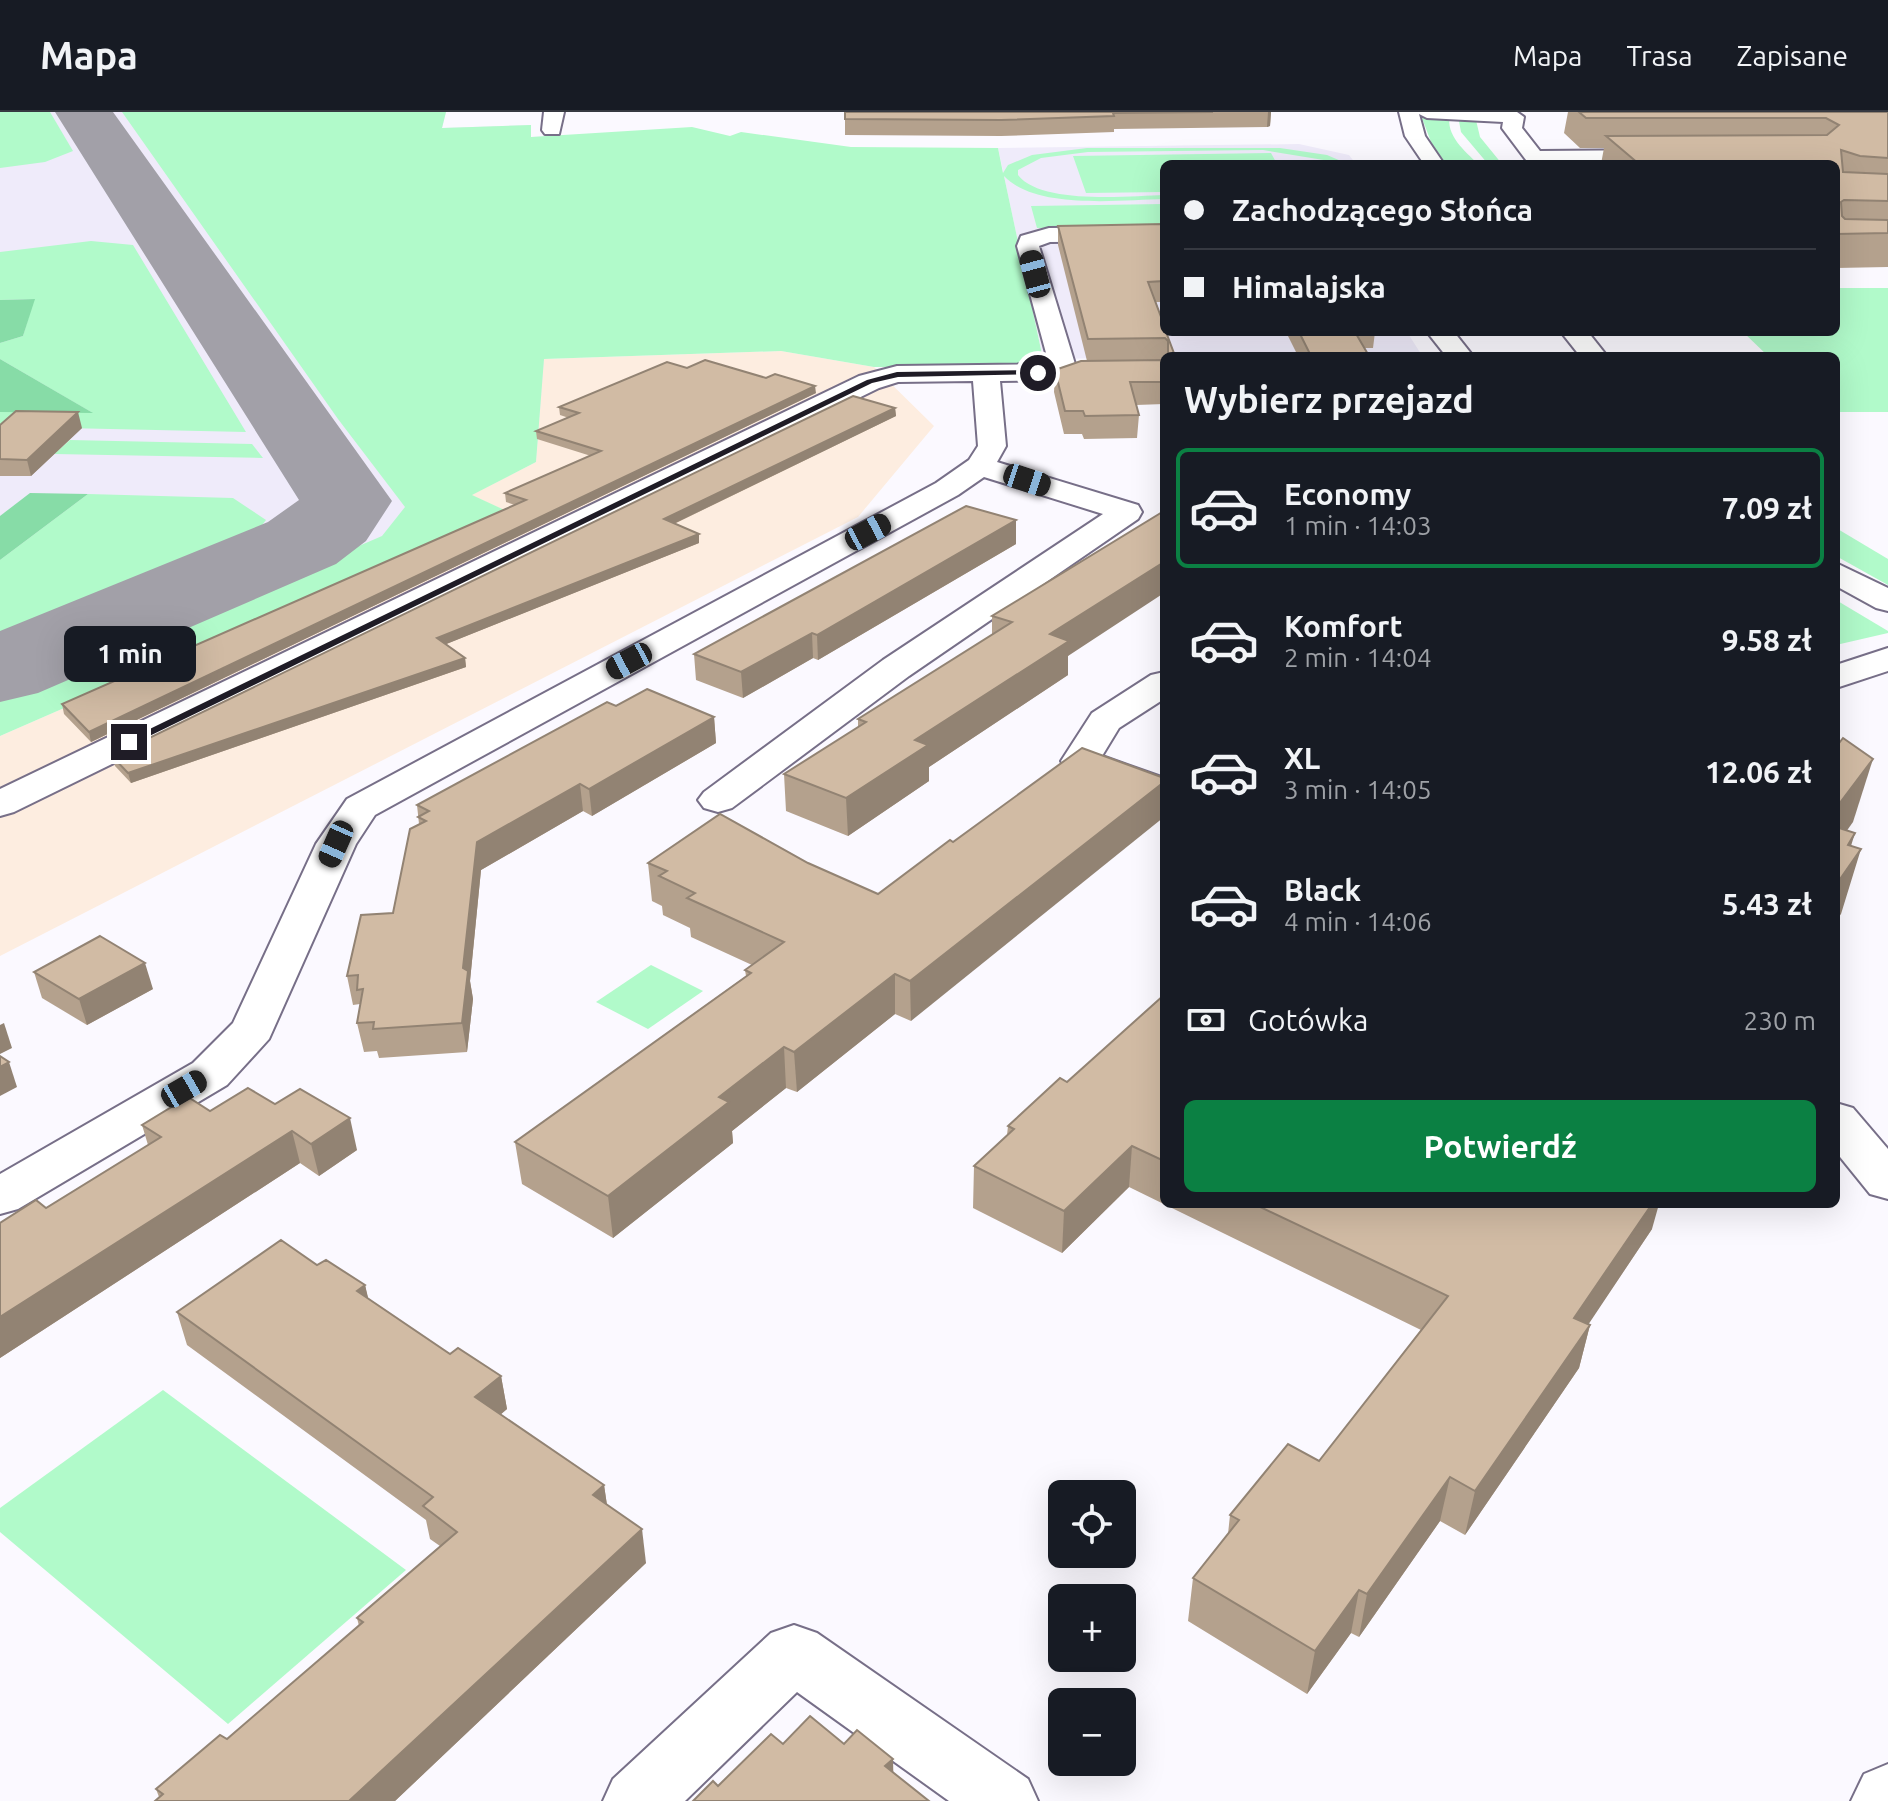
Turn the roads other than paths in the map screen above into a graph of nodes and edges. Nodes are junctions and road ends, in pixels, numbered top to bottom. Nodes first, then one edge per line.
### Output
1 (1409, 112) edge
2 (1427, 112) edge
3 (1515, 114) edge
4 (1678, 156) edge
5 (1431, 160) edge
6 (1536, 160) edge
7 (1160, 234) edge
8 (1577, 336) edge
9 (1591, 352) edge
10 (1160, 371) edge
11 (1064, 372) junction
12 (986, 373) junction
13 (980, 466) junction
14 (1840, 575) edge
15 (1888, 601) edge
16 (1888, 659) edge
17 (1840, 676) edge
18 (1160, 686) edge
19 (1160, 790) edge
20 (718, 800) dead end
21 (0, 804) edge
22 (1840, 1124) edge
23 (1888, 1182) edge
24 (0, 1197) edge
25 (637, 1801) edge
26 (1004, 1801) edge

1 - 5 street
2 - 3 street
3 - 6 street
4 - 6 street
7 - 11 street
8 - 9 street
10 - 11 street
11 - 12 street
12 - 13 street
12 - 21 street
13 - 20 street
13 - 24 street
14 - 15 street
16 - 17 street
18 - 19 street
22 - 23 street
25 - 26 street

